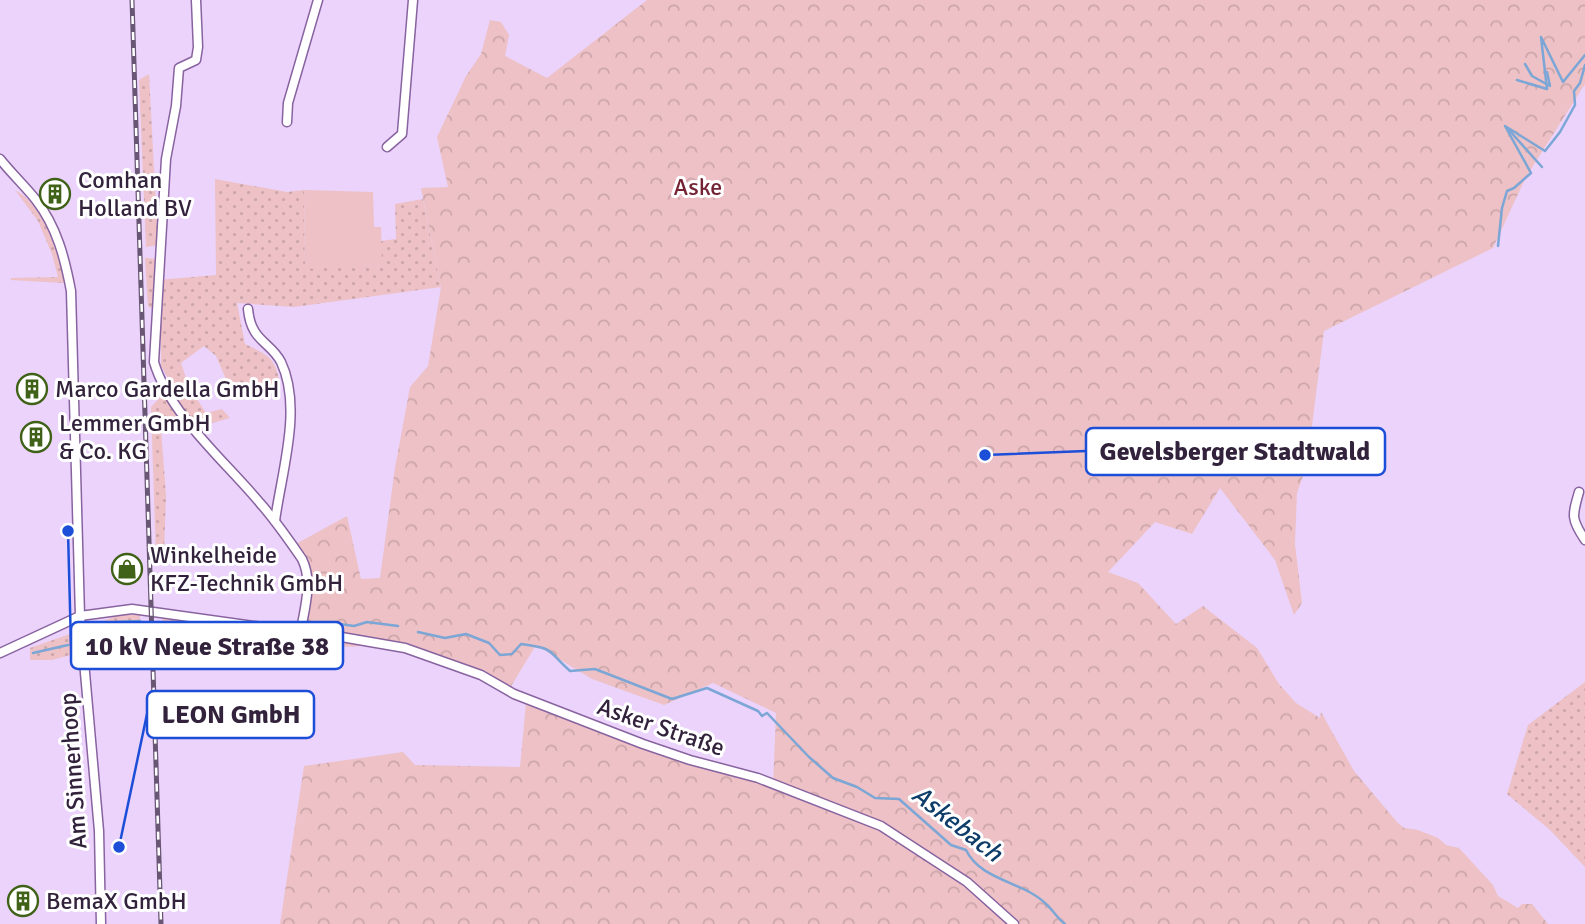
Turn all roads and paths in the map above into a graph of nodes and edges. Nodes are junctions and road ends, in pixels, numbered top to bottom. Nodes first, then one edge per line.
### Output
1 (196, 0) edge
2 (318, 0) edge
3 (413, 0) edge
4 (287, 122) dead end
5 (387, 147) dead end
6 (0, 159) edge
7 (248, 309) dead end
8 (1579, 492) dead end
9 (275, 522) junction
10 (1585, 540) edge
11 (80, 616) junction
12 (269, 628) junction
13 (301, 629) junction
14 (165, 652) dead end
15 (0, 653) edge
16 (101, 924) edge
17 (1014, 924) edge

1 - 9 street
2 - 4 street
3 - 5 street
6 - 11 street, Am Sinnerhoop
7 - 9 street
8 - 10 street
9 - 13 street
11 - 12 street, Asker Straße
11 - 15 street, Asker Straße
11 - 16 street, Am Sinnerhoop
12 - 13 street, Asker Straße
12 - 14 street
13 - 17 street, Asker Straße

